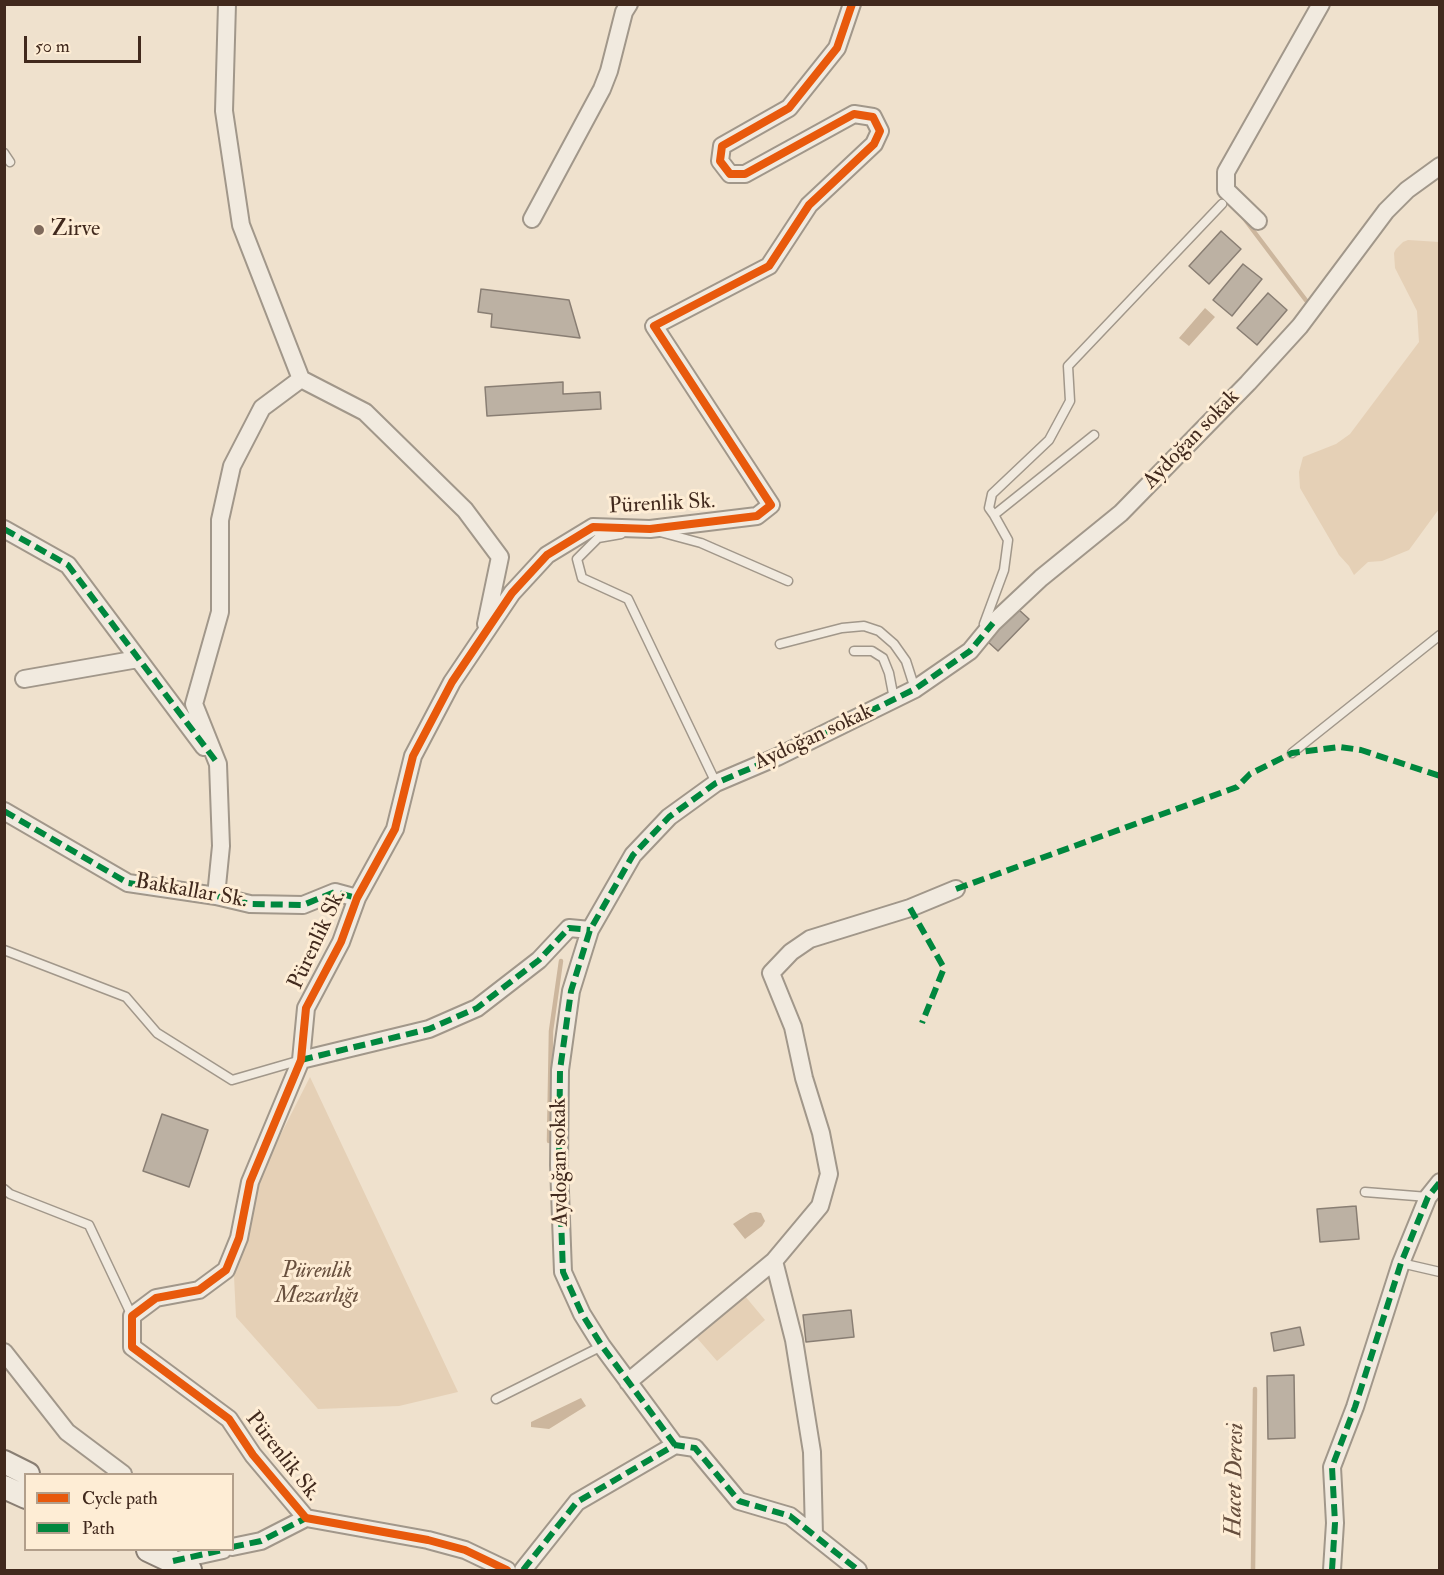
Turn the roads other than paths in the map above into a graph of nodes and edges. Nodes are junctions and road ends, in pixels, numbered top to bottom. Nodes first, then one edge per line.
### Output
1 (227, 4) edge
2 (629, 4) edge
3 (852, 4) edge
4 (1320, 4) edge
5 (4, 153) edge
6 (10, 162) dead end
7 (1440, 166) edge
8 (1222, 204) dead end
9 (532, 219) dead end
10 (1258, 221) dead end
11 (301, 379) junction
12 (1094, 435) dead end
13 (994, 515) junction
14 (4, 529) edge
15 (650, 529) junction
16 (788, 581) dead end
17 (484, 634) junction
18 (1440, 635) edge
19 (780, 644) dead end
20 (854, 651) dead end
21 (970, 651) junction
22 (138, 659) junction
23 (24, 679) dead end
24 (915, 689) junction
25 (894, 700) junction
26 (1292, 753) dead end
27 (218, 764) junction
28 (716, 783) junction
29 (4, 811) edge
30 (956, 889) dead end
31 (216, 896) junction
32 (357, 898) junction
33 (590, 930) junction
34 (4, 950) edge
35 (302, 1060) junction
36 (1440, 1182) edge
37 (4, 1189) edge
38 (1365, 1192) dead end
39 (1428, 1197) junction
40 (774, 1261) junction
41 (1401, 1263) junction
42 (1440, 1272) edge
43 (132, 1316) junction
44 (602, 1346) junction
45 (4, 1352) edge
46 (628, 1382) junction
47 (496, 1399) dead end
48 (675, 1445) junction
49 (4, 1462) edge
50 (26, 1473) edge
51 (122, 1473) edge
52 (4, 1487) edge
53 (24, 1496) edge
54 (306, 1518) junction
55 (814, 1535) junction
56 (234, 1547) edge
57 (151, 1551) edge
58 (218, 1551) edge
59 (176, 1560) edge
60 (507, 1570) edge
61 (523, 1570) edge
62 (858, 1570) edge
63 (1332, 1570) edge

1 - 11 street
2 - 9 street
3 - 15 street, Pürenlik Sk.
4 - 10 street
5 - 6 lane
7 - 21 street, Aydoğan sokak
8 - 13 lane
11 - 17 street
11 - 27 street
12 - 13 lane
13 - 21 lane
14 - 22 street
15 - 16 lane
15 - 17 street, Pürenlik Sk.
15 - 28 lane
17 - 32 street, Pürenlik Sk.
18 - 26 lane
19 - 24 lane
20 - 25 lane
21 - 24 street, Aydoğan sokak
22 - 23 street
22 - 27 street
24 - 25 street, Aydoğan sokak
25 - 28 street, Aydoğan sokak
27 - 31 street
28 - 33 street, Aydoğan sokak
29 - 31 street, Bakkallar Sk.
30 - 40 street
31 - 32 street, Bakkallar Sk.
32 - 35 street, Pürenlik Sk.
33 - 35 street
33 - 44 street, Aydoğan sokak
34 - 35 lane
35 - 43 street, Pürenlik Sk.
36 - 39 street
37 - 43 lane
38 - 39 lane
39 - 41 street
40 - 46 street
40 - 55 street
41 - 42 lane
41 - 63 street
43 - 54 street, Pürenlik Sk.
44 - 46 street, Aydoğan sokak
44 - 47 lane
45 - 51 street
46 - 48 street, Aydoğan sokak
48 - 55 street
48 - 61 street
49 - 50 street
52 - 53 street
54 - 56 street
54 - 60 street, Pürenlik Sk.
55 - 62 street
57 - 59 street
58 - 59 street

